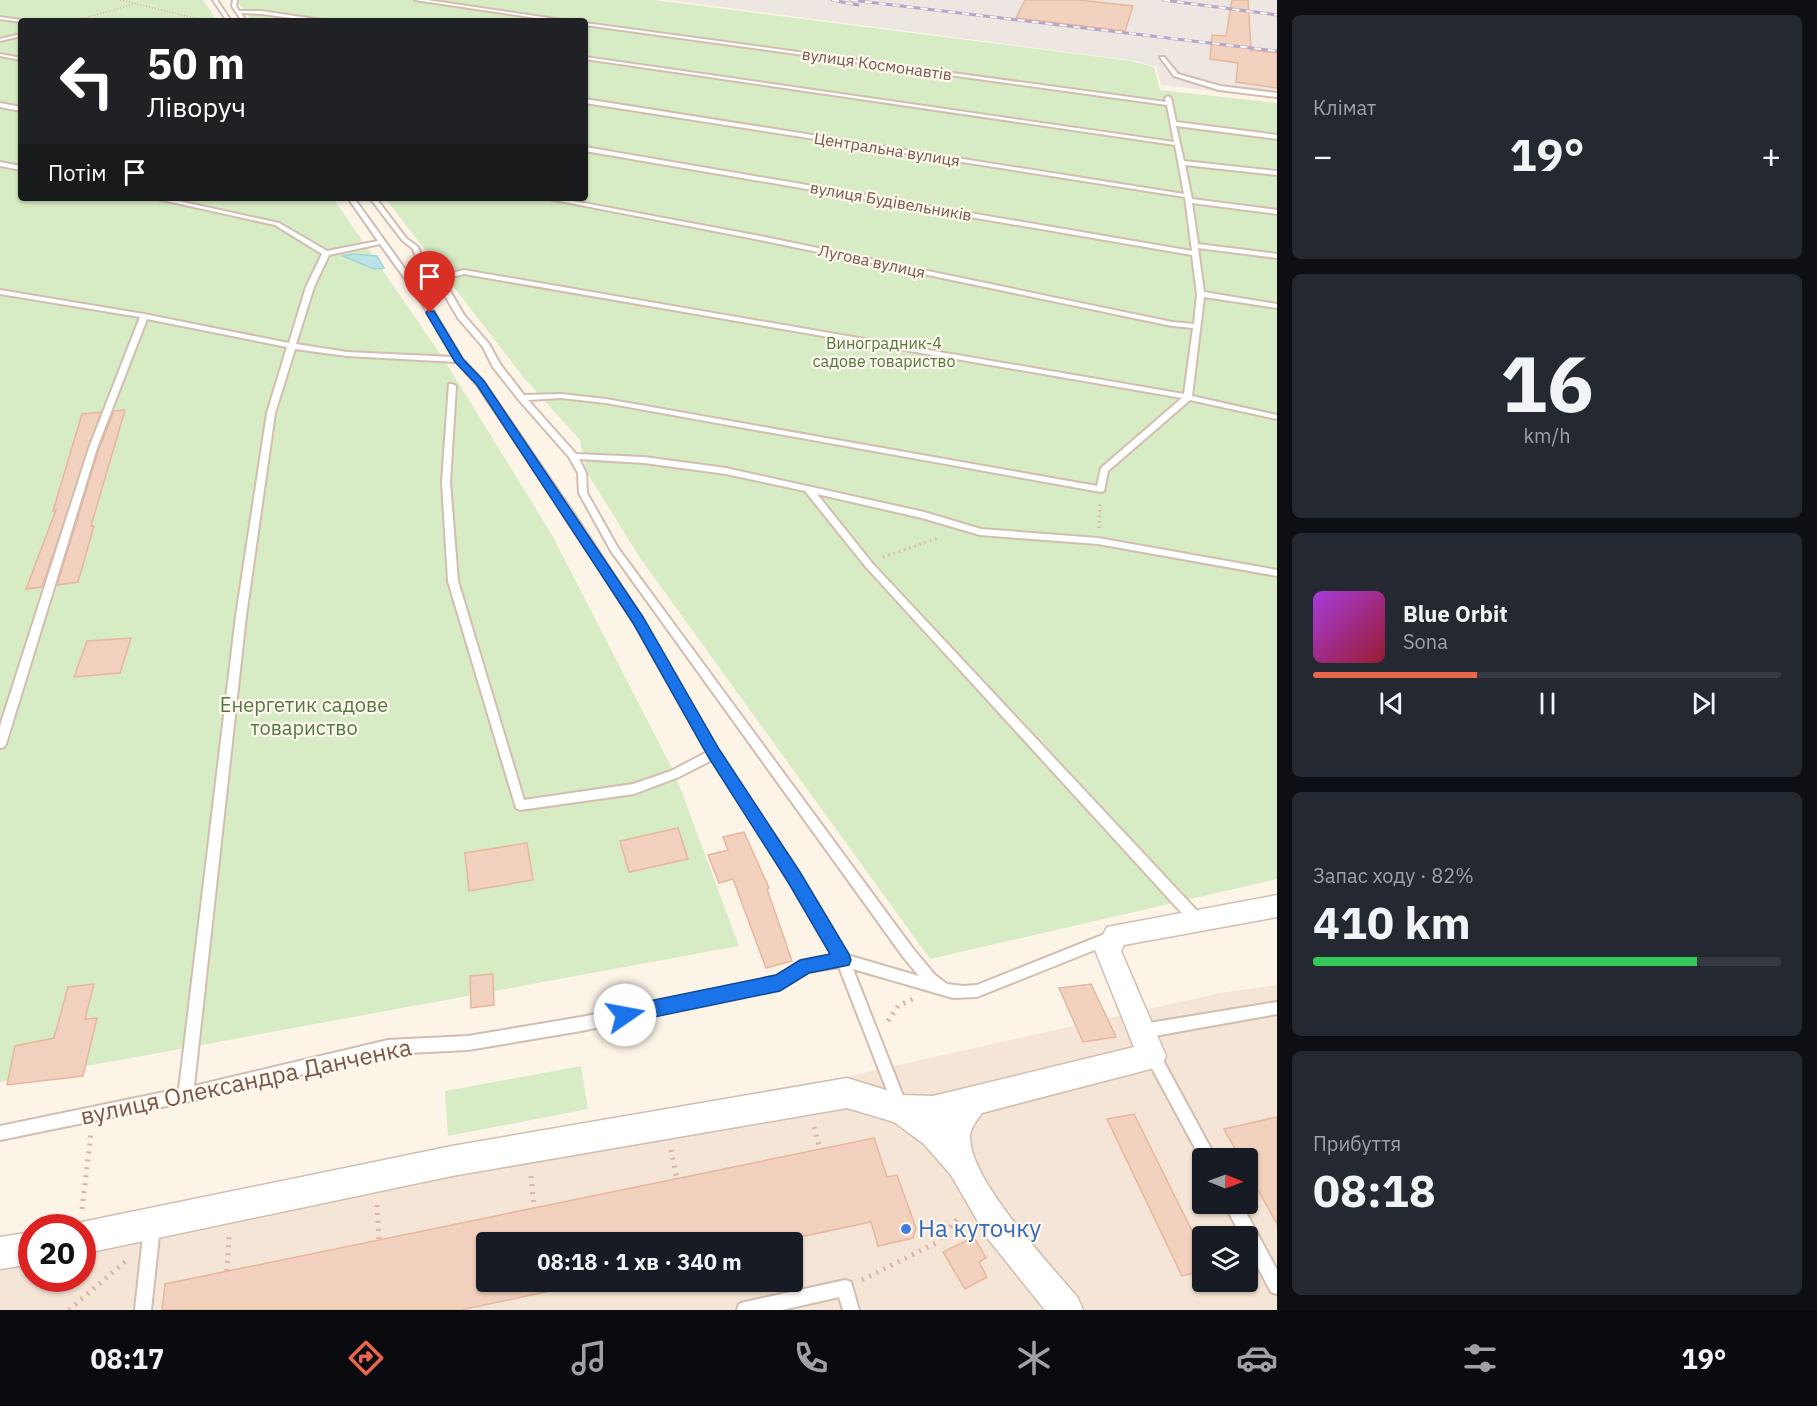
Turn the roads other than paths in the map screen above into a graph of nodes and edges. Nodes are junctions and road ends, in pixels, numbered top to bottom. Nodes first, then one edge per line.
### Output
1 (215, 0) edge
2 (235, 0) edge
3 (417, 0) edge
4 (238, 12) junction
5 (0, 18) edge
6 (227, 18) edge
7 (242, 18) edge
8 (305, 18) edge
9 (546, 18) edge
10 (18, 21) edge
11 (588, 24) edge
12 (18, 36) edge
13 (0, 40) edge
14 (0, 55) edge
15 (18, 58) edge
16 (588, 58) edge
17 (1162, 58) dead end
18 (1277, 95) edge
19 (588, 101) edge
20 (0, 105) edge
21 (18, 108) edge
22 (1174, 124) junction
23 (1277, 136) edge
24 (1178, 144) junction
25 (588, 150) edge
26 (0, 164) edge
27 (1182, 164) junction
28 (18, 167) edge
29 (1277, 173) edge
30 (1189, 199) junction
31 (170, 201) edge
32 (353, 201) edge
33 (375, 201) edge
34 (563, 201) edge
35 (1277, 212) edge
36 (382, 242) junction
37 (1195, 246) junction
38 (326, 253) junction
39 (1196, 254) junction
40 (1277, 256) edge
41 (434, 279) junction
42 (1201, 294) junction
43 (2, 295) edge
44 (1277, 306) edge
45 (144, 316) junction
46 (1196, 326) junction
47 (292, 346) junction
48 (459, 360) junction
49 (452, 386) dead end
50 (1188, 397) junction
51 (522, 398) junction
52 (1277, 417) edge
53 (573, 456) junction
54 (808, 489) junction
55 (1277, 573) edge
56 (0, 744) edge
57 (714, 754) junction
58 (1277, 906) edge
59 (1196, 919) junction
60 (1116, 935) junction
61 (843, 960) junction
62 (938, 988) junction
63 (1277, 1008) edge
64 (1148, 1044) junction
65 (186, 1095) junction
66 (975, 1099) junction
67 (902, 1110) junction
68 (0, 1133) edge
69 (1203, 1148) edge
70 (960, 1167) junction
71 (1238, 1214) edge
72 (96, 1228) edge
73 (152, 1232) junction
74 (18, 1250) edge
75 (0, 1253) edge
76 (1277, 1286) edge
77 (143, 1310) edge
78 (745, 1310) edge
79 (851, 1310) edge
80 (1066, 1310) edge

1 - 6 lane
2 - 4 lane
3 - 9 lane
4 - 7 lane
4 - 8 lane
5 - 10 lane
11 - 22 lane, вулиця Космонавтів
12 - 13 lane
14 - 15 lane
16 - 24 lane
17 - 18 lane
19 - 30 lane, Центральна вулиця
20 - 21 lane
22 - 23 lane
22 - 24 lane
24 - 27 lane
25 - 39 lane, вулиця Будівельників
26 - 28 lane
27 - 29 lane
27 - 30 lane
30 - 35 lane, Центральна вулиця
30 - 37 lane
31 - 38 lane
32 - 36 lane
33 - 41 lane
34 - 46 lane, Лугова вулиця
36 - 38 lane
36 - 48 lane
37 - 39 lane
37 - 40 lane
38 - 47 lane
39 - 42 lane
41 - 50 lane
41 - 51 lane
42 - 44 lane
42 - 46 lane
43 - 45 lane
45 - 47 lane
45 - 56 lane
46 - 50 lane
47 - 48 lane
47 - 65 lane
48 - 57 lane
49 - 57 lane
50 - 51 lane
50 - 52 lane
51 - 53 lane
53 - 54 lane
53 - 62 lane
54 - 55 lane
54 - 59 lane
57 - 61 lane
58 - 59 street
59 - 60 street
60 - 62 lane
60 - 64 street
61 - 62 lane
61 - 65 lane, вулиця Олександра Данченка
61 - 67 lane
63 - 64 lane
64 - 66 street
64 - 69 lane
65 - 68 lane, вулиця Олександра Данченка
66 - 67 street
66 - 70 street
67 - 70 street
67 - 73 street
70 - 80 street
71 - 76 lane
72 - 73 street
73 - 77 lane
74 - 75 street
78 - 79 lane

